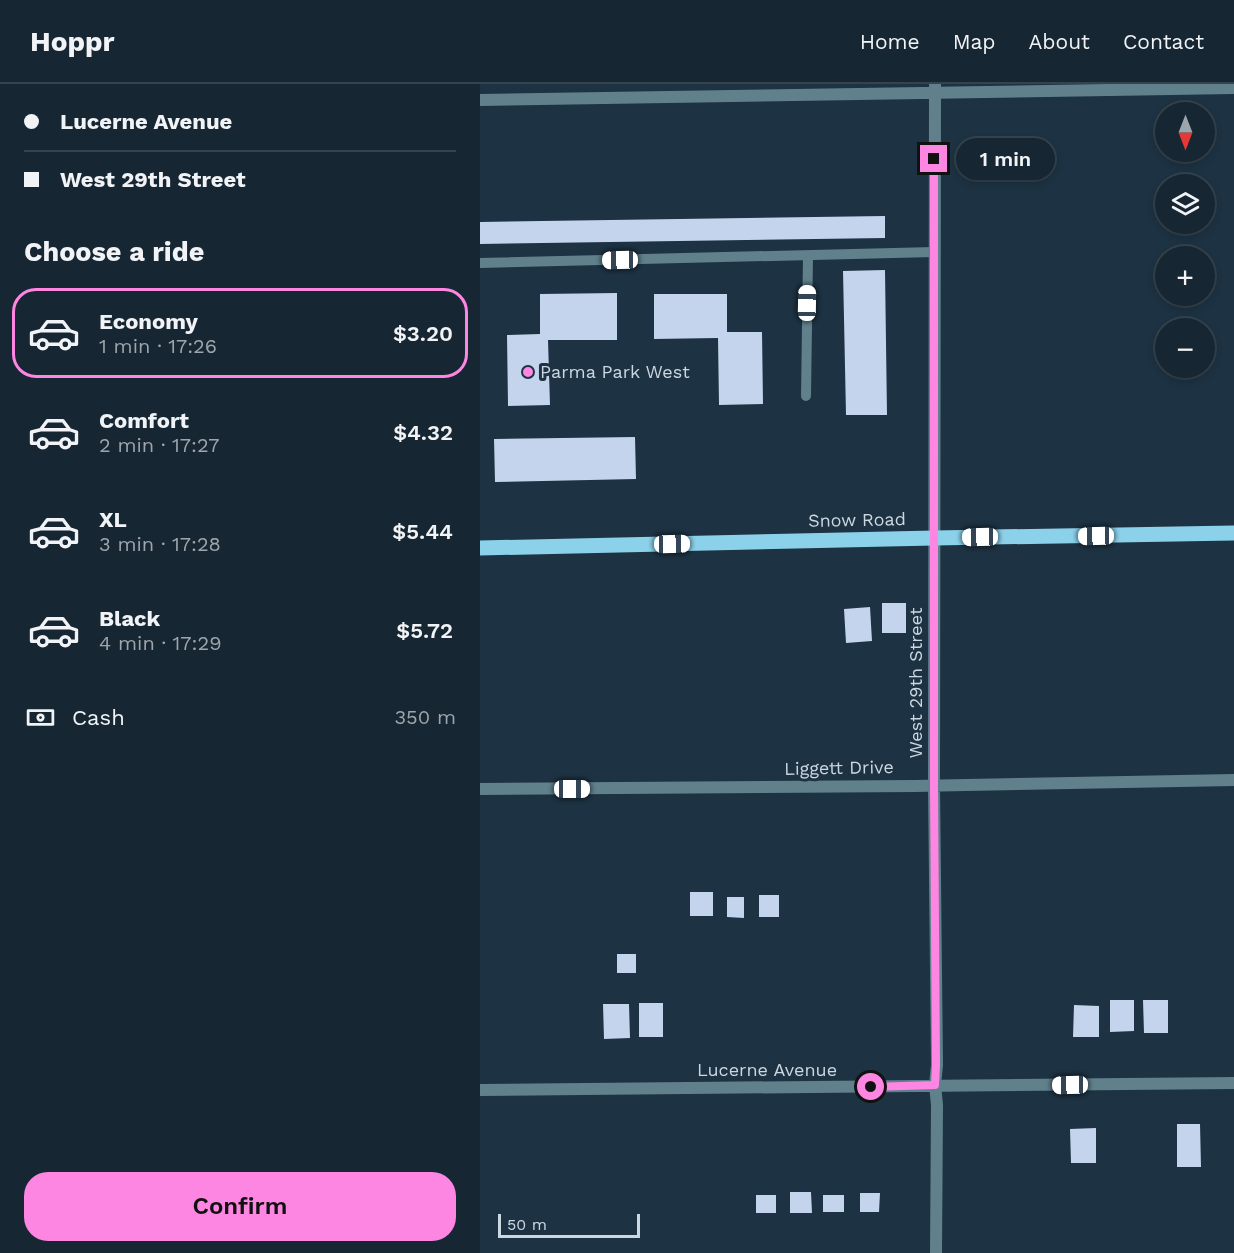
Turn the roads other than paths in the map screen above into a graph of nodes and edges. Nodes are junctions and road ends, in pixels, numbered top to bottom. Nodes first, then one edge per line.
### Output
1 (1234, 88) edge
2 (935, 89) edge
3 (480, 100) edge
4 (934, 252) junction
5 (808, 255) junction
6 (480, 263) edge
7 (806, 396) dead end
8 (1234, 533) edge
9 (934, 538) junction
10 (480, 548) edge
11 (1234, 780) edge
12 (934, 785) junction
13 (480, 789) edge
14 (1234, 1083) edge
15 (935, 1085) junction
16 (480, 1090) edge
17 (936, 1253) edge

1 - 2 street
2 - 3 street
2 - 4 street, West 29th Street
4 - 5 lane
4 - 9 street, West 29th Street
5 - 6 lane
5 - 7 lane
8 - 9 main road, Snow Road
9 - 10 main road, Snow Road
9 - 12 street, West 29th Street
11 - 12 street, Liggett Drive
12 - 13 street, Liggett Drive
12 - 15 street, West 29th Street
14 - 15 street, Lucerne Avenue
15 - 16 street, Lucerne Avenue
15 - 17 street, West 29th Street

